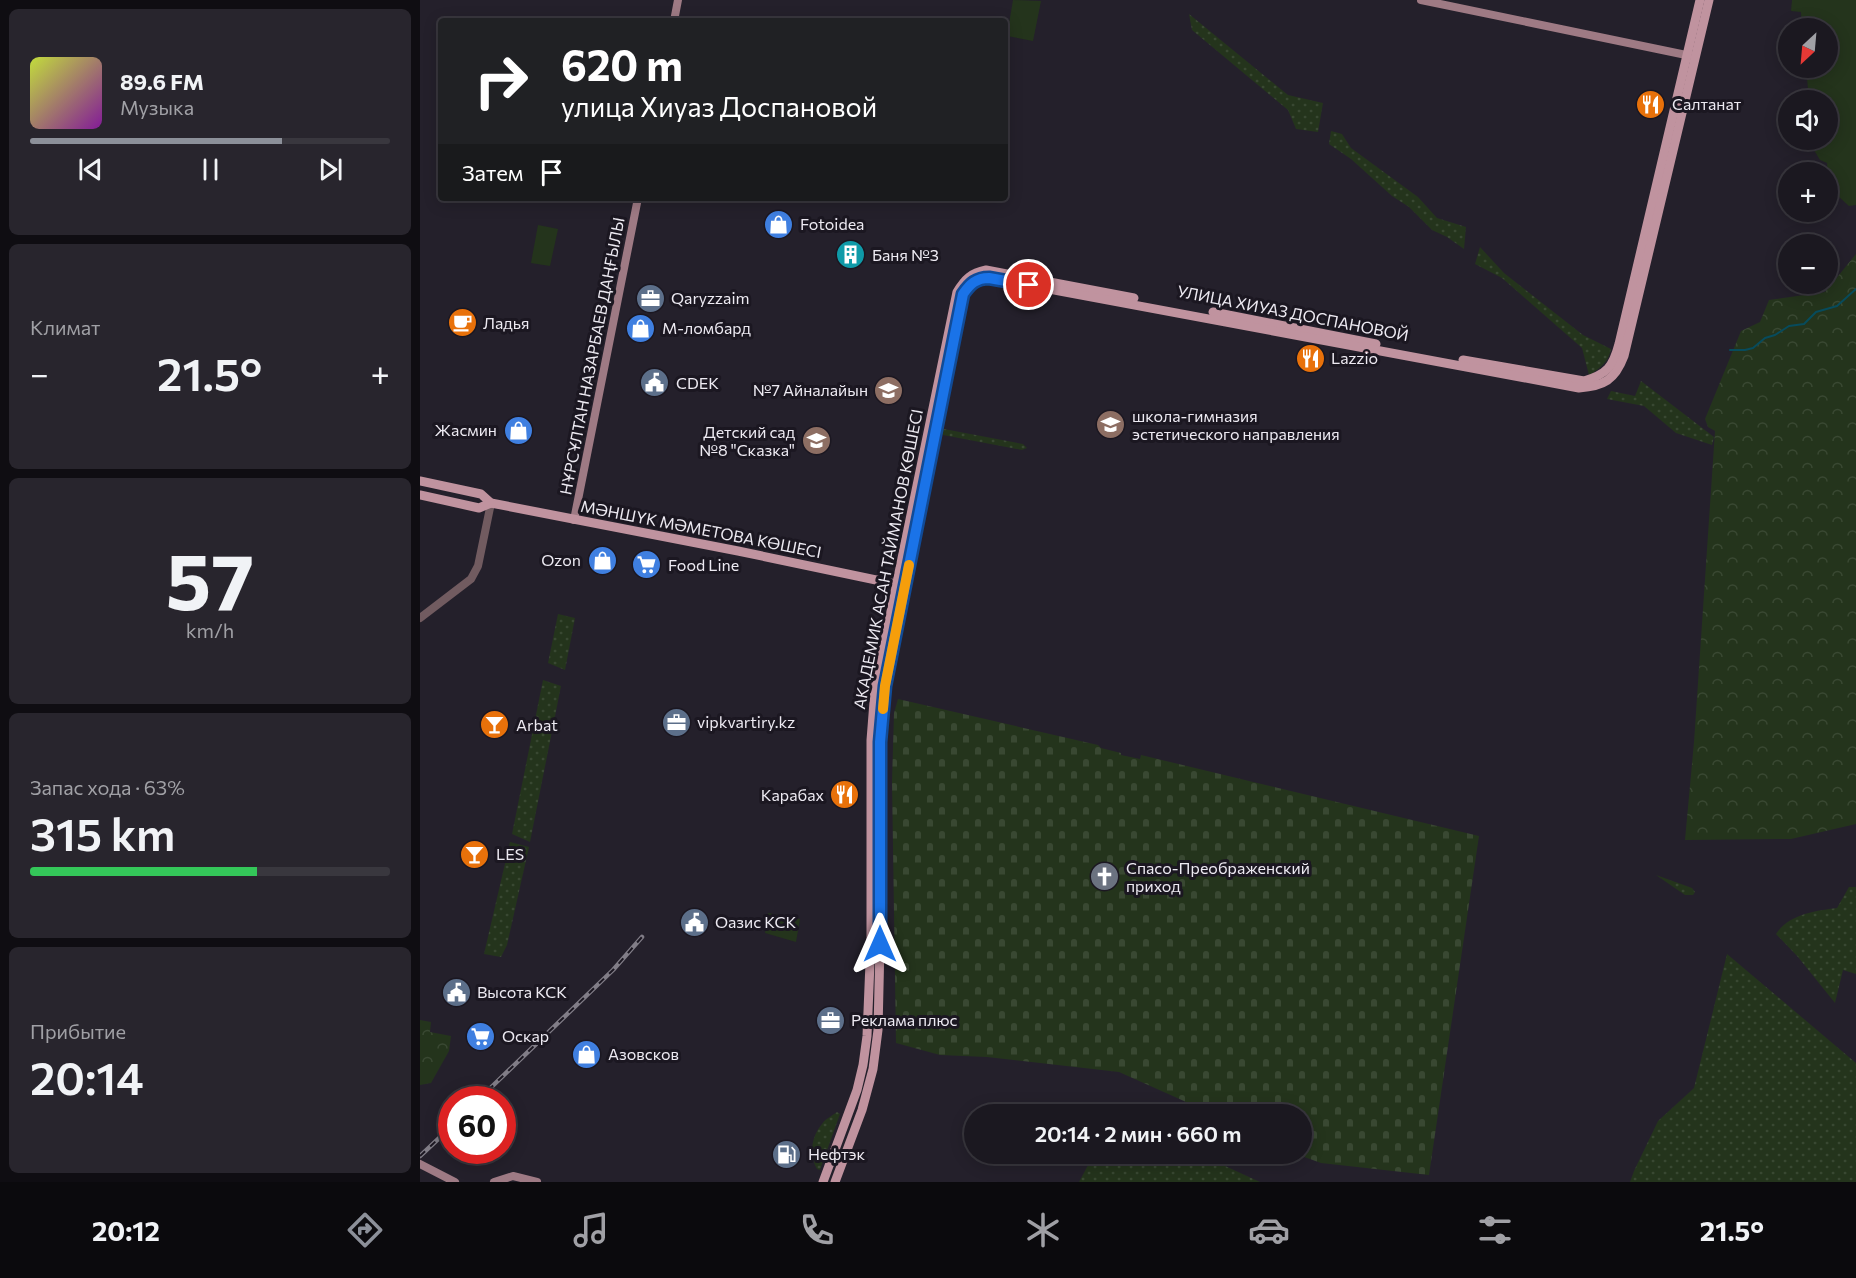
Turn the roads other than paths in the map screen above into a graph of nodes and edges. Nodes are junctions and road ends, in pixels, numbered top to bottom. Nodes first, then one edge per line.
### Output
1 (678, 0) edge
2 (1421, 0) edge
3 (1700, 0) edge
4 (1709, 0) edge
5 (675, 18) edge
6 (1691, 56) junction
7 (637, 201) edge
8 (978, 275) junction
9 (420, 481) edge
10 (420, 495) edge
11 (491, 503) junction
12 (574, 520) junction
13 (900, 585) junction
14 (420, 618) edge
15 (876, 817) junction
16 (420, 1164) edge
17 (455, 1182) edge
18 (494, 1182) edge
19 (537, 1182) edge
20 (823, 1182) edge
21 (835, 1182) edge

1 - 5 main road
2 - 6 main road
3 - 6 main road
4 - 6 main road
6 - 8 main road, УЛИЦА ХИУАЗ ДОСПАНОВОЙ
6 - 8 main road, УЛИЦА ХИУАЗ ДОСПАНОВОЙ
7 - 12 main road, НҰРСҰЛТАН НАЗАРБАЕВ ДАҢҒЫЛЫ
8 - 13 main road, АКАДЕМИК АСАН ТАЙМАНОВ КӨШЕСІ
9 - 11 main road, МӘНШҮК МӘМЕТОВА КӨШЕСІ
10 - 11 main road, МӘНШҮК МӘМЕТОВА КӨШЕСІ
11 - 12 main road, МӘНШҮК МӘМЕТОВА КӨШЕСІ
11 - 14 street
12 - 13 main road, МӘНШҮК МӘМЕТОВА КӨШЕСІ
13 - 15 main road, АКАДЕМИК АСАН ТАЙМАНОВ КӨШЕСІ
15 - 20 main road, АКАДЕМИК АСАН ТАЙМАНОВ КӨШЕСІ
15 - 21 main road, АКАДЕМИК АСАН ТАЙМАНОВ КӨШЕСІ
16 - 17 main road
18 - 19 main road

